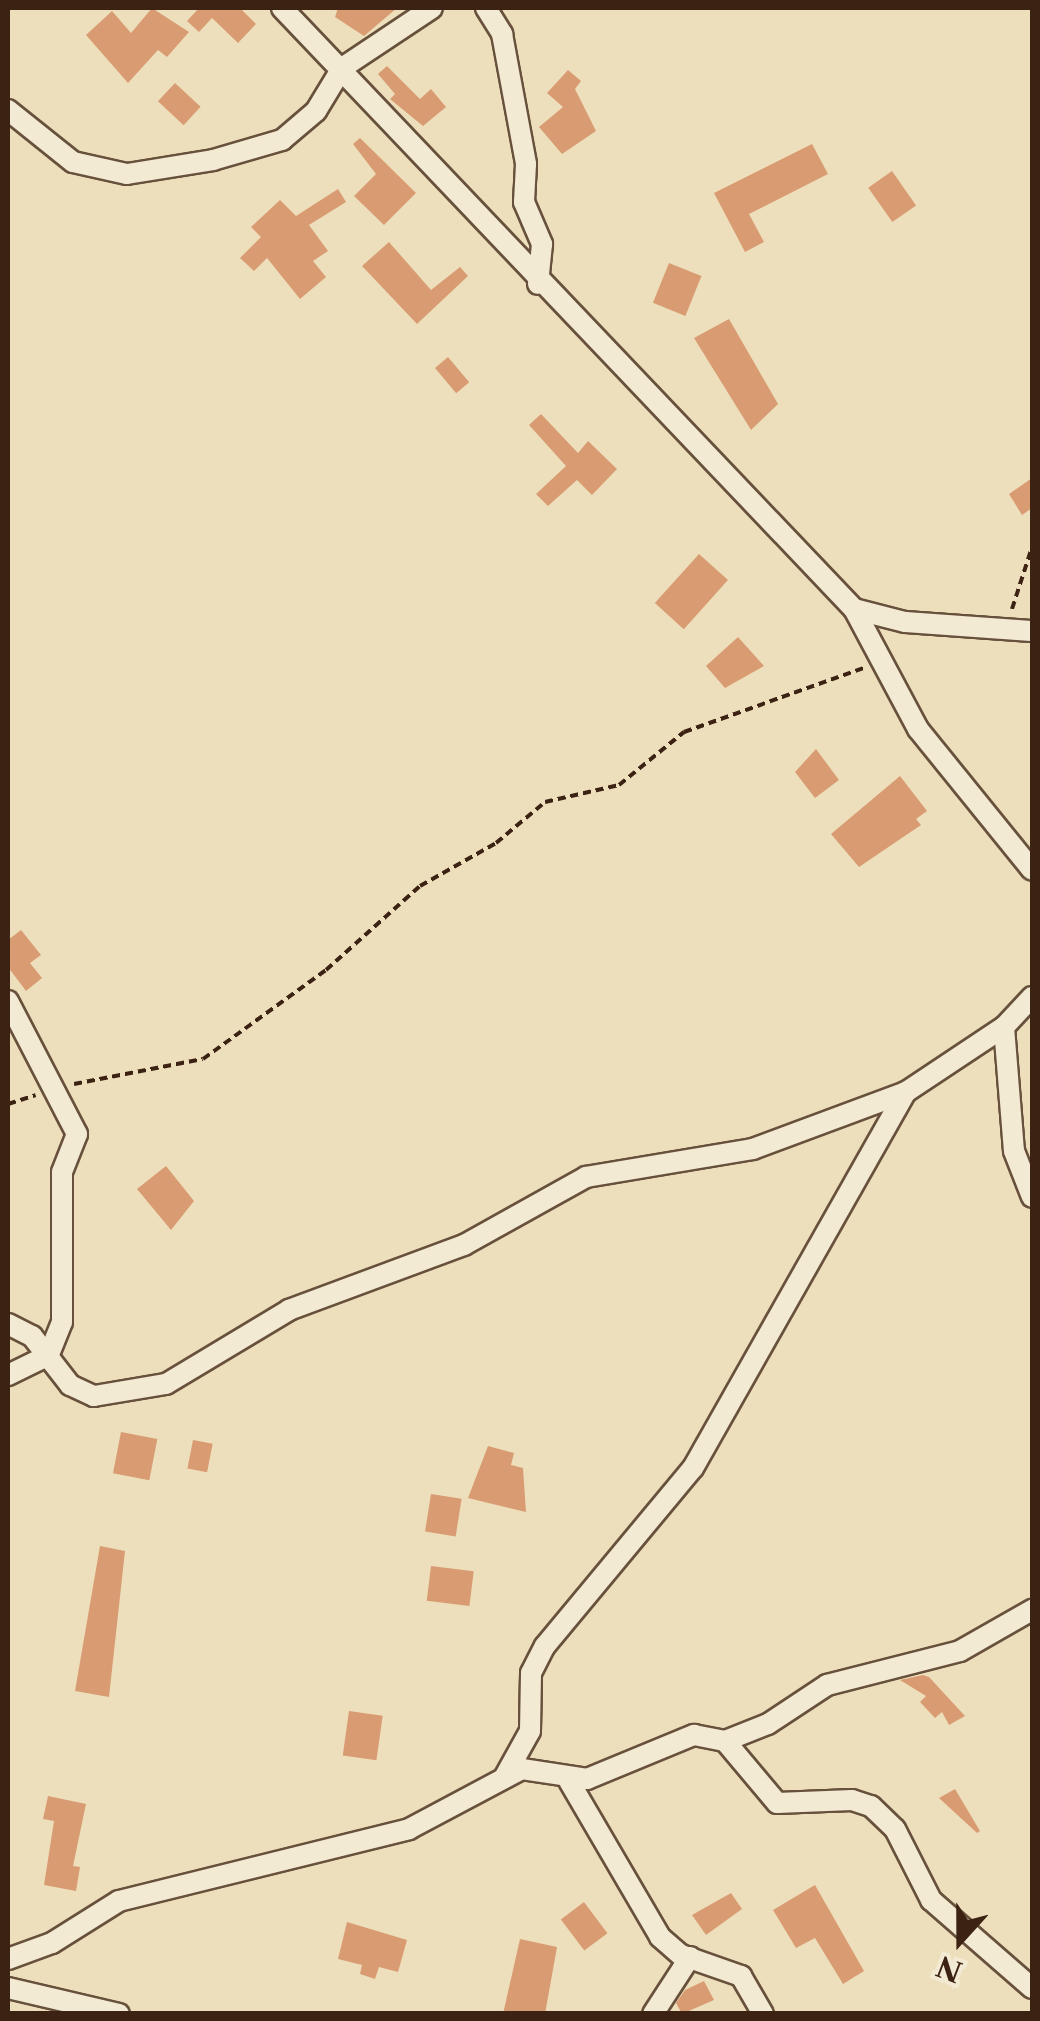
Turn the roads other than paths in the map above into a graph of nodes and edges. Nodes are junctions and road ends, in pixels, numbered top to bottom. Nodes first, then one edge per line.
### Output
1 (282, 8) edge
2 (432, 8) edge
3 (486, 8) edge
4 (342, 68) junction
5 (8, 110) edge
6 (538, 284) junction
7 (854, 610) junction
8 (1032, 631) edge
9 (1032, 870) edge
10 (1032, 998) edge
11 (8, 1001) edge
12 (1004, 1028) junction
13 (906, 1092) junction
14 (1032, 1197) edge
15 (8, 1324) edge
16 (49, 1355) junction
17 (8, 1375) edge
18 (1032, 1610) edge
19 (725, 1741) junction
20 (505, 1776) junction
21 (569, 1781) junction
22 (690, 1957) junction
23 (8, 1959) edge
24 (8, 1988) edge
25 (1032, 1988) edge
26 (118, 2014) edge
27 (653, 2014) edge
28 (763, 2014) edge

1 - 4 street
2 - 4 street
3 - 6 street
4 - 5 street
4 - 6 street
6 - 7 street
7 - 8 street
7 - 9 street
10 - 12 street
11 - 16 street
12 - 13 street
12 - 14 street
13 - 16 street
13 - 20 street
15 - 16 street
16 - 17 street
18 - 19 street
19 - 21 street
19 - 25 street
20 - 21 street
20 - 23 street
21 - 22 street
22 - 27 street
22 - 28 street
24 - 26 street

